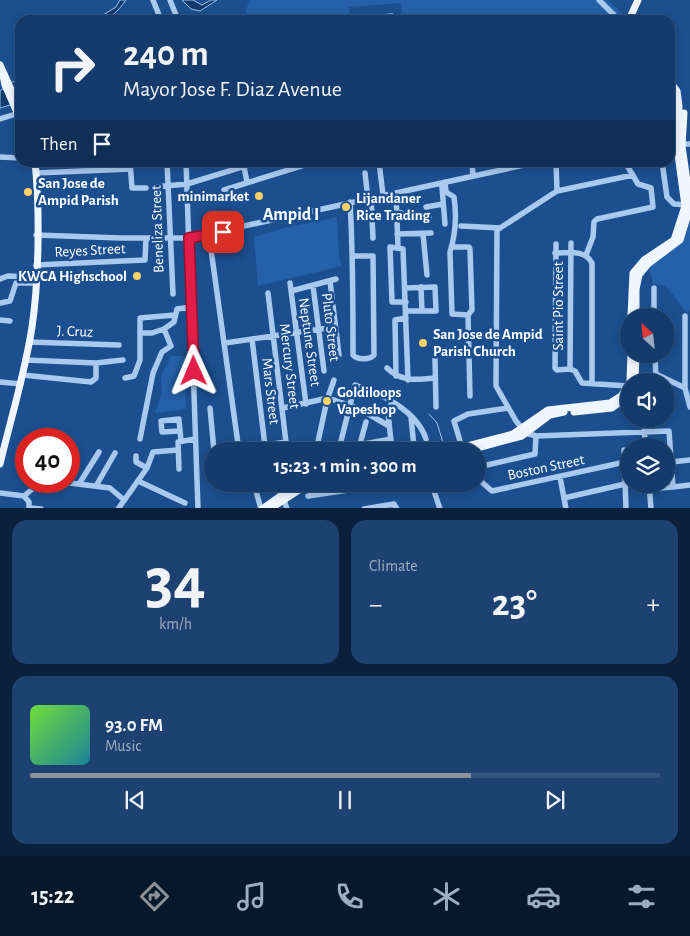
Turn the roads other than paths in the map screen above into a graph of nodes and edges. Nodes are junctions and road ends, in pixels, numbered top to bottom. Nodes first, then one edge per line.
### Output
1 (153, 0) edge
2 (170, 0) edge
3 (599, 0) edge
4 (638, 0) edge
5 (642, 0) edge
6 (159, 15) edge
7 (176, 15) edge
8 (614, 15) edge
9 (630, 15) edge
10 (635, 15) edge
11 (1, 68) edge
12 (675, 84) edge
13 (675, 90) edge
14 (15, 104) edge
15 (684, 111) edge
16 (15, 113) edge
17 (0, 119) edge
18 (0, 157) edge
19 (15, 158) edge
20 (36, 167) edge
21 (117, 167) edge
22 (130, 167) edge
23 (167, 167) edge
24 (186, 167) edge
25 (244, 167) joint
26 (297, 167) edge
27 (379, 167) edge
28 (472, 167) edge
29 (512, 167) edge
30 (556, 167) edge
31 (628, 167) edge
32 (663, 167) edge
33 (36, 173) junction
34 (365, 173) dead end
35 (633, 175) junction
36 (473, 176) junction
37 (247, 182) junction
38 (443, 183) junction
39 (187, 184) junction
40 (168, 186) junction
41 (154, 187) dead end
42 (146, 188) dead end
43 (224, 190) dead end
44 (557, 191) junction
45 (396, 193) junction
46 (382, 195) junction
47 (370, 198) junction
48 (350, 202) junction
49 (444, 204) junction
50 (689, 205) edge
51 (426, 207) dead end
52 (396, 211) junction
53 (429, 217) dead end
54 (446, 224) dead end
55 (461, 226) dead end
56 (500, 228) junction
57 (432, 233) dead end
58 (397, 234) junction
59 (423, 234) junction
60 (36, 235) junction
61 (209, 235) junction
62 (189, 238) junction
63 (373, 238) dead end
64 (146, 239) junction
65 (171, 239) junction
66 (570, 243) dead end
67 (556, 244) dead end
68 (398, 247) junction
69 (452, 247) junction
70 (571, 252) junction
71 (555, 253) junction
72 (586, 255) junction
73 (353, 256) junction
74 (36, 265) junction
75 (427, 275) dead end
76 (0, 278) edge
77 (35, 280) junction
78 (290, 283) dead end
79 (313, 286) junction
80 (421, 287) junction
81 (405, 288) junction
82 (654, 288) dead end
83 (291, 291) junction
84 (268, 293) dead end
85 (174, 294) dead end
86 (406, 302) junction
87 (0, 303) edge
88 (192, 307) junction
89 (631, 308) edge
90 (636, 308) edge
91 (654, 308) edge
92 (422, 311) junction
93 (175, 315) junction
94 (406, 315) junction
95 (468, 315) junction
96 (685, 316) dead end
97 (0, 320) edge
98 (10, 321) dead end
99 (335, 327) junction
100 (164, 329) junction
101 (318, 330) junction
102 (298, 332) junction
103 (141, 333) junction
104 (274, 336) junction
105 (252, 339) junction
106 (29, 342) junction
107 (225, 343) junction
108 (119, 345) dead end
109 (338, 355) dead end
110 (435, 358) dead end
111 (25, 360) junction
112 (124, 360) dead end
113 (96, 363) junction
114 (387, 368) dead end
115 (570, 369) junction
116 (324, 371) dead end
117 (22, 375) junction
118 (396, 376) junction
119 (126, 378) dead end
120 (435, 378) junction
121 (334, 380) dead end
122 (408, 380) junction
123 (0, 382) edge
124 (675, 383) edge
125 (21, 384) junction
126 (592, 384) junction
127 (620, 386) edge
128 (685, 388) junction
129 (470, 396) dead end
130 (620, 397) edge
131 (328, 398) junction
132 (392, 402) junction
133 (309, 404) junction
134 (350, 404) junction
135 (620, 404) edge
136 (436, 406) dead end
137 (690, 407) edge
138 (210, 408) dead end
139 (283, 408) junction
140 (508, 408) junction
141 (411, 417) junction
142 (366, 422) dead end
143 (389, 426) junction
144 (647, 428) edge
145 (180, 431) dead end
146 (524, 431) junction
147 (646, 431) junction
148 (536, 436) junction
149 (646, 438) edge
150 (669, 438) edge
151 (140, 439) dead end
152 (196, 439) junction
153 (391, 439) junction
154 (426, 439) dead end
155 (181, 441) junction
156 (213, 442) edge
157 (238, 442) edge
158 (265, 442) edge
159 (286, 442) edge
160 (318, 442) edge
161 (341, 442) edge
162 (361, 442) edge
163 (372, 442) edge
164 (391, 442) edge
165 (414, 442) edge
166 (461, 442) edge
167 (486, 443) edge
168 (178, 450) junction
169 (99, 452) dead end
170 (115, 454) dead end
171 (136, 456) dead end
172 (690, 460) edge
173 (675, 462) edge
174 (620, 463) edge
175 (0, 464) edge
176 (486, 464) edge
177 (147, 468) junction
178 (179, 469) dead end
179 (560, 477) junction
180 (138, 481) junction
181 (80, 482) edge
182 (80, 484) edge
183 (620, 485) edge
184 (690, 485) edge
185 (96, 486) junction
186 (486, 486) edge
187 (675, 487) edge
188 (256, 492) edge
189 (285, 492) edge
190 (295, 492) edge
191 (335, 492) edge
192 (434, 492) edge
193 (0, 493) edge
194 (28, 493) edge
195 (625, 493) edge
196 (650, 493) edge
197 (24, 496) junction
198 (308, 496) dead end
199 (564, 498) junction
200 (124, 500) junction
201 (185, 504) dead end
202 (30, 508) edge
203 (41, 508) edge
204 (118, 508) edge
205 (198, 508) edge
206 (261, 508) edge
207 (270, 508) edge
208 (364, 508) edge
209 (397, 508) edge
210 (440, 508) edge
211 (566, 508) edge
212 (624, 508) edge
213 (651, 508) edge

1 - 6 street
2 - 7 street
3 - 8 street
4 - 9 main road
5 - 10 main road
11 - 14 main road
12 - 15 main road
13 - 15 main road
15 - 50 main road
16 - 17 street
18 - 19 street
20 - 33 main road
21 - 33 street
22 - 42 street
23 - 40 street, Beneliza Street
24 - 39 street
25 - 37 street
25 - 39 street
26 - 37 street
27 - 46 street
28 - 36 street
29 - 36 street
30 - 44 street
31 - 35 street
32 - 50 street
33 - 60 main road
34 - 47 street
35 - 44 street
35 - 72 street
36 - 38 street
37 - 43 street
38 - 45 street
38 - 49 street
38 - 69 street
39 - 40 street
39 - 62 street
40 - 41 street
40 - 65 street, Beneliza Street
44 - 56 street
45 - 46 street
45 - 52 street
46 - 47 street
47 - 48 street
47 - 63 street
48 - 61 street
48 - 73 street
49 - 51 street
49 - 54 street
50 - 89 main road
50 - 90 main road
52 - 53 street
52 - 58 street
55 - 56 street
56 - 140 street
57 - 59 street
58 - 59 street
58 - 68 street
59 - 75 street
60 - 64 street
60 - 74 main road
61 - 62 street
61 - 107 street
62 - 65 street
62 - 88 street
64 - 65 street
64 - 74 street, Reyes Street
65 - 85 street, Beneliza Street
66 - 70 street, Saint Pio Street
67 - 71 street
68 - 81 street
68 - 86 street
69 - 95 street
69 - 95 street
70 - 71 street
70 - 72 street
70 - 115 street, Saint Pio Street
71 - 115 street
72 - 126 street
73 - 73 street
74 - 77 main road
76 - 77 street
77 - 87 street
77 - 106 main road
78 - 83 street, Neptune Street
79 - 83 street
79 - 99 street
79 - 101 street, Pluto Street
80 - 81 street
80 - 92 street
80 - 92 street
81 - 86 street
82 - 91 street
83 - 102 street, Neptune Street
84 - 104 street, Mercury Street
86 - 94 street
88 - 93 street
88 - 152 street
92 - 94 street
93 - 100 street
93 - 103 street
94 - 118 street
94 - 122 street
95 - 129 street
96 - 128 street
97 - 98 street
99 - 101 street
99 - 109 street
100 - 103 street
100 - 151 street
101 - 102 street
101 - 116 street, Pluto Street
102 - 104 street
102 - 133 street, Neptune Street
103 - 119 street
104 - 105 street
104 - 139 street, Mercury Street
105 - 107 street
105 - 158 street, Mars Street
106 - 108 street, J. Cruz
106 - 111 main road
107 - 157 street
110 - 120 street
111 - 113 street
111 - 117 main road
112 - 113 street
113 - 117 street
114 - 118 street
115 - 126 street
117 - 125 main road
118 - 122 street
120 - 122 street
120 - 136 street
121 - 131 street
123 - 125 street
124 - 128 street
125 - 175 main road
126 - 127 street
128 - 137 street
130 - 146 main road
131 - 133 street
131 - 134 street
131 - 160 street
132 - 134 street
132 - 141 street
132 - 143 street
133 - 139 street
134 - 143 street
134 - 161 street
135 - 146 main road
138 - 156 street
139 - 159 street, Mercury Street
140 - 146 street
140 - 166 street
141 - 154 street
141 - 165 street
142 - 162 street
143 - 153 street
144 - 147 street
145 - 155 street
146 - 148 street
146 - 167 main road
147 - 148 street
147 - 149 street
147 - 150 street
148 - 176 street
152 - 155 street
152 - 205 street
153 - 163 street
153 - 164 street
155 - 168 street
168 - 177 street
168 - 178 street
169 - 181 street
170 - 185 street
171 - 177 street
172 - 173 street
174 - 179 street, Boston Street
177 - 180 street
179 - 186 street, Boston Street
179 - 199 street
180 - 200 street
180 - 201 street
182 - 185 street
183 - 199 street
184 - 187 street
185 - 200 street
188 - 206 street
189 - 206 main road
190 - 207 main road
191 - 198 street
192 - 210 street
193 - 197 street
194 - 197 street
195 - 212 street
196 - 213 street
197 - 202 street
199 - 211 street
200 - 204 street
202 - 203 street
208 - 209 street

